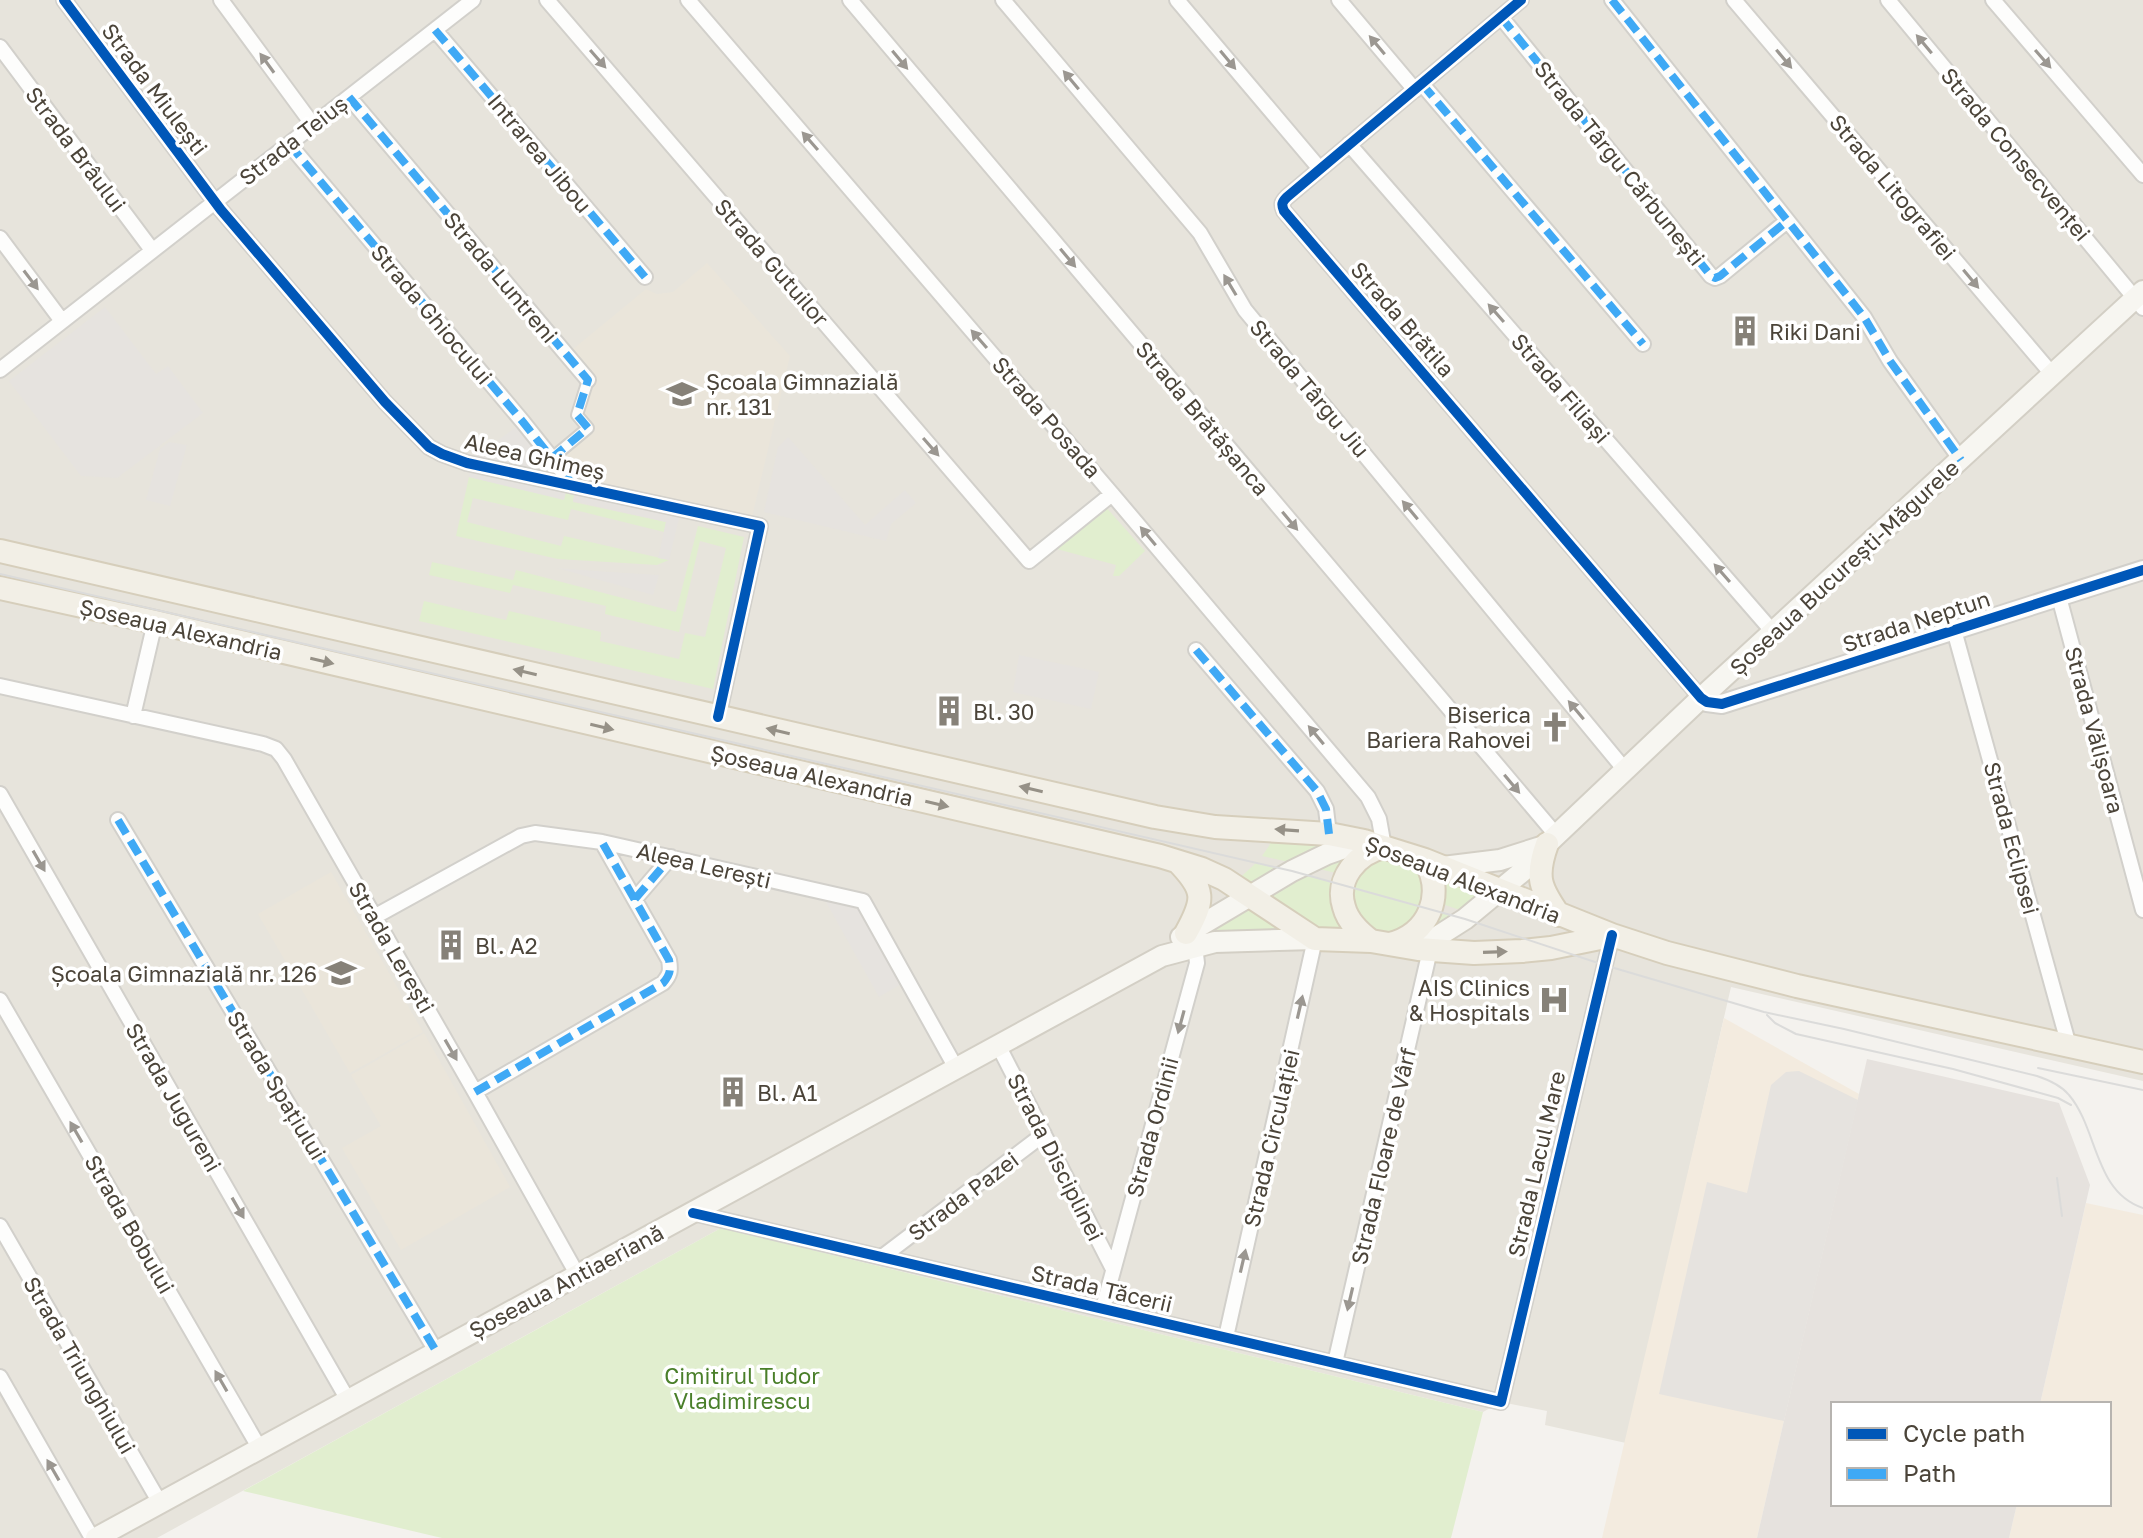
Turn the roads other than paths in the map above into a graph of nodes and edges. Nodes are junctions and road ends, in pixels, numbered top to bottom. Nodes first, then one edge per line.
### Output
1 (64, 0) edge
2 (221, 0) edge
3 (473, 0) edge
4 (547, 0) edge
5 (688, 0) edge
6 (850, 0) edge
7 (1003, 0) edge
8 (1177, 0) edge
9 (1339, 0) edge
10 (1612, 0) edge
11 (1734, 0) edge
12 (1888, 0) edge
13 (1993, 0) edge
14 (1515, 2) edge
15 (1501, 17) junction
16 (435, 30) junction
17 (0, 47) edge
18 (1418, 87) junction
19 (349, 97) junction
20 (313, 125) junction
21 (289, 144) junction
22 (1349, 144) junction
23 (1320, 169) junction
24 (2143, 175) edge
25 (214, 202) junction
26 (1787, 221) junction
27 (0, 238) edge
28 (152, 250) junction
29 (645, 277) dead end
30 (2140, 299) edge
31 (62, 321) junction
32 (1643, 344) dead end
33 (0, 370) edge
34 (2052, 374) junction
35 (588, 380) joint
36 (552, 458) junction
37 (1961, 460) junction
38 (574, 486) junction
39 (1112, 494) junction
40 (0, 551) edge
41 (2143, 570) edge
42 (0, 588) edge
43 (2059, 597) junction
44 (155, 622) junction
45 (1954, 630) junction
46 (1773, 632) junction
47 (1196, 650) dead end
48 (0, 686) edge
49 (1701, 698) junction
50 (133, 716) junction
51 (718, 717) junction
52 (1625, 770) junction
53 (0, 794) edge
54 (118, 820) dead end
55 (1329, 834) junction
56 (1552, 840) junction
57 (602, 842) junction
58 (1374, 844) junction
59 (671, 857) junction
60 (1177, 861) junction
61 (1434, 864) junction
62 (1500, 891) junction
63 (1250, 895) junction
64 (635, 899) junction
65 (2143, 910) edge
66 (1559, 915) junction
67 (374, 917) junction
68 (1612, 935) junction
69 (1315, 939) junction
70 (1189, 940) junction
71 (1380, 942) junction
72 (1424, 950) junction
73 (0, 1000) edge
74 (998, 1045) junction
75 (2069, 1046) junction
76 (2142, 1062) edge
77 (956, 1068) junction
78 (475, 1092) junction
79 (1044, 1134) junction
80 (693, 1213) junction
81 (0, 1226) edge
82 (882, 1257) junction
83 (1113, 1269) junction
84 (577, 1274) junction
85 (1103, 1308) junction
86 (1226, 1337) junction
87 (436, 1351) junction
88 (1335, 1363) junction
89 (0, 1377) edge
90 (348, 1400) junction
91 (1501, 1402) joint
92 (260, 1449) junction
93 (160, 1503) junction
94 (94, 1538) edge

1 - 25 street, Strada Miulești
20 -> 2 street
3 - 16 street, Strada Teiuș
4 -> 39 street, Strada Gutuilor
39 -> 5 street, Strada Posada
6 -> 56 street, Strada Brătășanca
52 -> 7 street, Strada Târgu Jiu
8 -> 23 street
18 -> 9 street
10 - 26 street
11 -> 34 street, Strada Litografiei
30 -> 12 street, Strada Consecvenței
13 -> 24 street
14 - 15 street, Strada Brătila
15 - 18 street, Strada Brătila
15 - 26 street, Strada Târgu Cărbunești
16 - 19 street, Strada Teiuș
16 - 29 street, Intrarea Jibou
17 - 28 street, Strada Brâului
18 - 22 street, Strada Brătila
18 - 32 street
19 - 20 street, Strada Teiuș
19 - 35 street, Strada Luntreni
20 - 21 street, Strada Teiuș
21 - 25 street, Strada Teiuș
21 - 36 street, Strada Ghiocului
22 - 23 street, Strada Brătila
46 -> 22 street, Strada Filiași
23 - 49 street, Strada Brătila
25 - 28 street, Strada Teiuș
25 - 38 street, Aleea Ghimeș
26 - 37 street
27 -> 31 street
28 - 31 street, Strada Teiuș
30 - 34 main road, Șoseaua București-Măgurele
31 - 33 street, Strada Teiuș
34 - 37 main road, Șoseaua București-Măgurele
35 - 36 street, Strada Luntreni
36 - 38 street, Strada Ghiocului
37 - 46 main road, Șoseaua București-Măgurele
38 - 51 street, Aleea Ghimeș
58 -> 39 street, Strada Posada
51 -> 40 main road, Șoseaua Alexandria
41 - 43 street, Strada Neptun
42 - 44 main road, Șoseaua Alexandria
43 - 45 street, Strada Neptun
43 - 65 street, Strada Vălișoara
44 - 50 street
44 -> 60 main road, Șoseaua Alexandria
45 - 49 street, Strada Neptun
45 - 75 street, Strada Eclipsei
46 - 49 main road, Șoseaua București-Măgurele
47 - 55 street
48 - 50 street, Strada Lerești
49 - 52 main road, Șoseaua București-Măgurele
50 - 67 street, Strada Lerești
55 -> 51 main road, Șoseaua Alexandria
52 - 56 main road, Șoseaua București-Măgurele
53 -> 90 street, Strada Jugureni
54 - 87 street, Strada Spațiului
55 - 58 main road, Șoseaua Alexandria
56 - 61 main road, Șoseaua București-Măgurele
56 - 62 main road, Șoseaua București-Măgurele
56 - 66 main road
57 - 59 street, Aleea Lerești
57 - 64 street
57 - 67 street, Aleea Lerești
58 - 61 main road, Șoseaua Alexandria
58 - 63 main road, Șoseaua Antiaeriană
58 - 71 main road
59 - 64 street
59 - 77 street, Aleea Lerești
60 - 63 main road, Șoseaua Alexandria
60 - 70 main road
61 - 62 main road, Șoseaua Alexandria
61 - 71 main road
62 - 66 main road, Șoseaua Alexandria
62 - 72 main road, Șoseaua București-Măgurele
63 - 69 main road, Șoseaua Alexandria
63 - 70 main road, Șoseaua Antiaeriană
64 - 78 street
66 - 68 main road, Șoseaua Alexandria
67 -> 78 street, Strada Lerești
72 -> 68 main road, Șoseaua Alexandria
68 - 75 main road, Șoseaua Alexandria
68 - 91 street, Strada Lacul Mare
69 - 70 main road
69 - 71 main road, Șoseaua Alexandria
86 -> 69 street, Strada Circulației
70 - 74 main road, Șoseaua Antiaeriană
70 -> 83 street, Strada Ordinii
71 - 72 main road, Șoseaua Alexandria
72 -> 88 street, Strada Floare de Vârf
92 -> 73 street, Strada Bobului
74 - 77 main road, Șoseaua Antiaeriană
74 - 79 street, Strada Disciplinei
75 - 76 main road, Șoseaua Alexandria
77 - 80 main road, Șoseaua Antiaeriană
78 - 84 street, Strada Lerești
79 - 82 street, Strada Pazei
79 - 83 street, Strada Disciplinei
80 - 82 street, Strada Tăcerii
80 - 84 main road, Șoseaua Antiaeriană
81 - 93 street, Strada Triunghiului
82 - 85 street, Strada Tăcerii
83 - 85 street, Strada Ordinii
84 - 87 main road, Șoseaua Antiaeriană
85 - 86 street, Strada Tăcerii
86 - 88 street, Strada Tăcerii
87 - 90 main road, Șoseaua Antiaeriană
88 - 91 street, Strada Tăcerii
94 -> 89 street
90 - 92 main road, Șoseaua Antiaeriană
92 - 93 main road, Șoseaua Antiaeriană
93 - 94 main road, Șoseaua Antiaeriană

